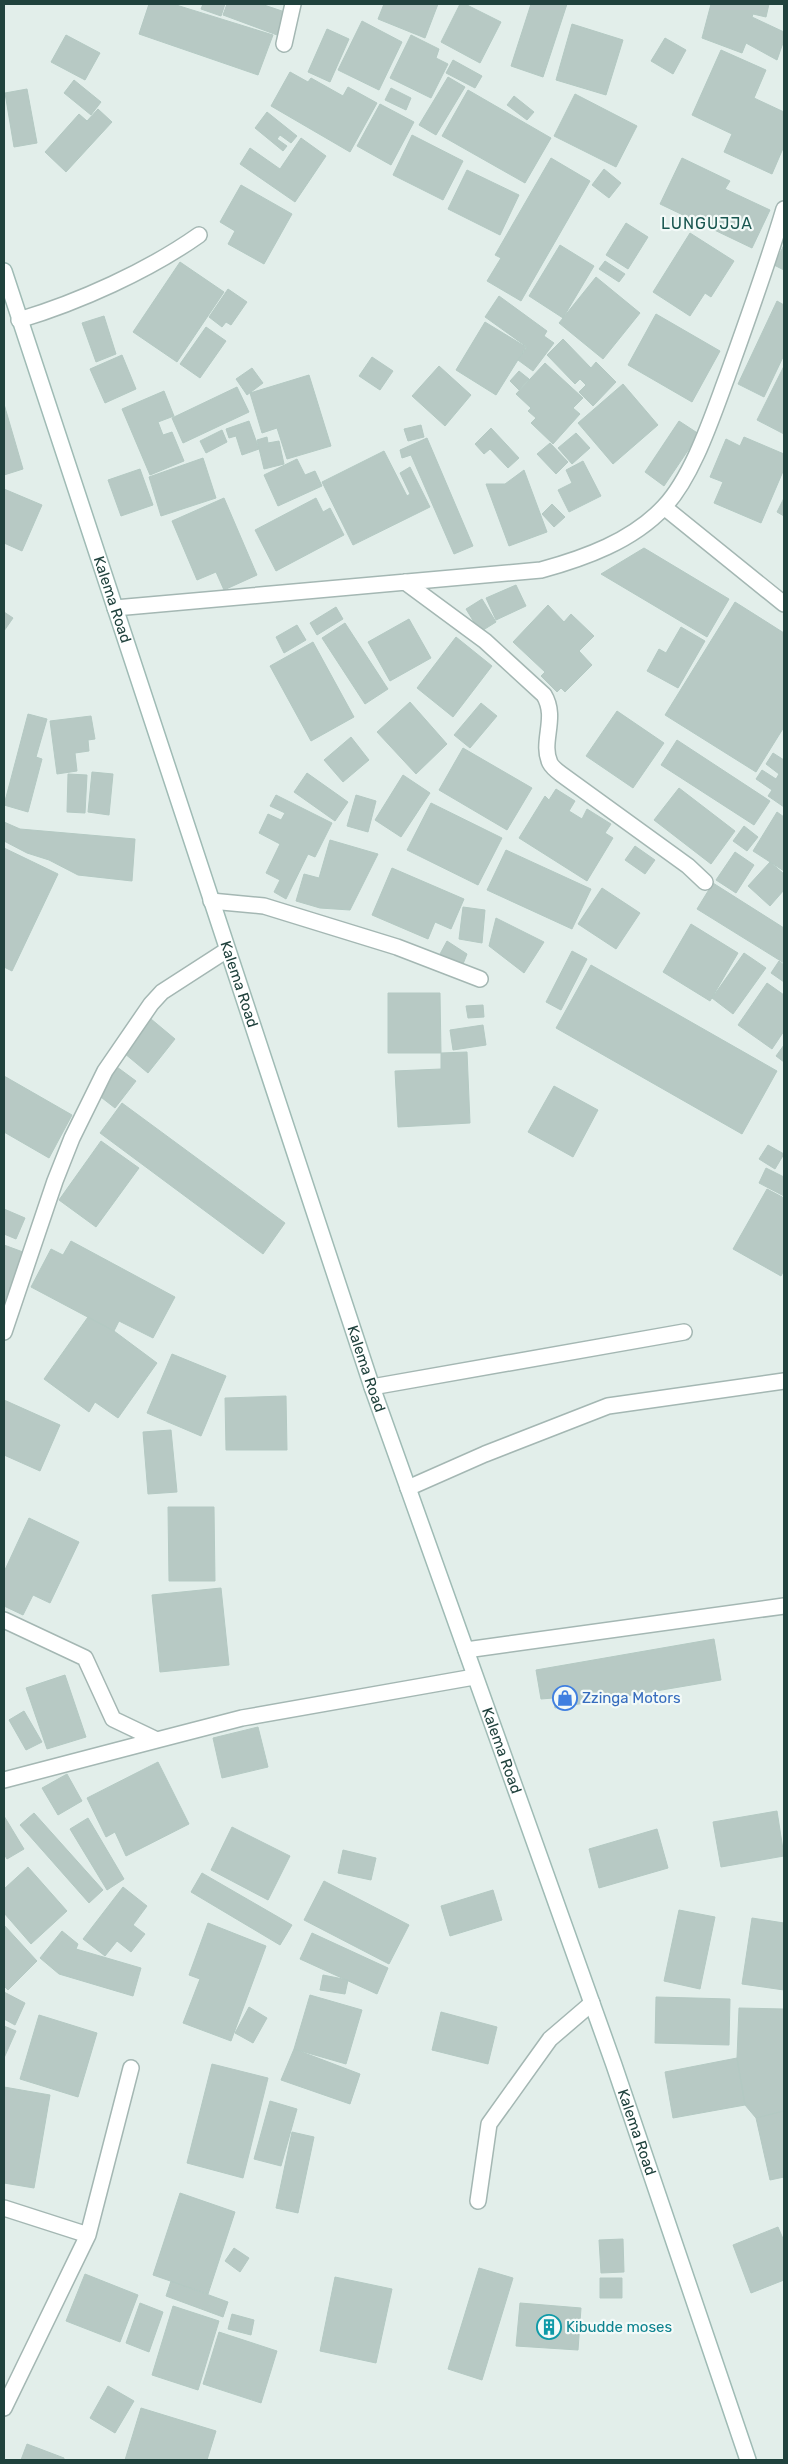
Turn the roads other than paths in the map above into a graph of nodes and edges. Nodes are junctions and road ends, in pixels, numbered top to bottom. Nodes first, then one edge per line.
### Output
1 (293, 4) edge
2 (284, 44) dead end
3 (784, 209) edge
4 (199, 235) dead end
5 (4, 271) edge
6 (19, 320) junction
7 (664, 507) junction
8 (404, 582) junction
9 (784, 604) edge
10 (115, 608) junction
11 (705, 882) dead end
12 (211, 901) junction
13 (227, 950) junction
14 (480, 979) dead end
15 (4, 1332) edge
16 (684, 1332) dead end
17 (784, 1381) edge
18 (372, 1387) junction
19 (408, 1488) junction
20 (784, 1606) edge
21 (4, 1620) edge
22 (466, 1650) junction
23 (474, 1677) junction
24 (157, 1740) junction
25 (4, 1780) edge
26 (592, 2003) junction
27 (131, 2068) dead end
28 (478, 2201) dead end
29 (4, 2208) edge
30 (88, 2235) junction
31 (4, 2408) edge
32 (748, 2460) edge

1 - 2 street
3 - 7 street
4 - 6 street
5 - 6 street, Kalema Road
6 - 10 street, Kalema Road
7 - 8 street
7 - 9 street
8 - 10 street
8 - 11 street
10 - 12 street, Kalema Road
12 - 13 street, Kalema Road
12 - 14 street
13 - 15 street
13 - 18 street, Kalema Road
16 - 18 street
17 - 19 street
18 - 19 street, Kalema Road
19 - 22 street, Kalema Road
20 - 22 street
21 - 24 street
22 - 23 street, Kalema Road
23 - 24 street
23 - 26 street, Kalema Road
24 - 25 street
26 - 28 street
26 - 32 street, Kalema Road
27 - 30 street
29 - 30 street
30 - 31 street

